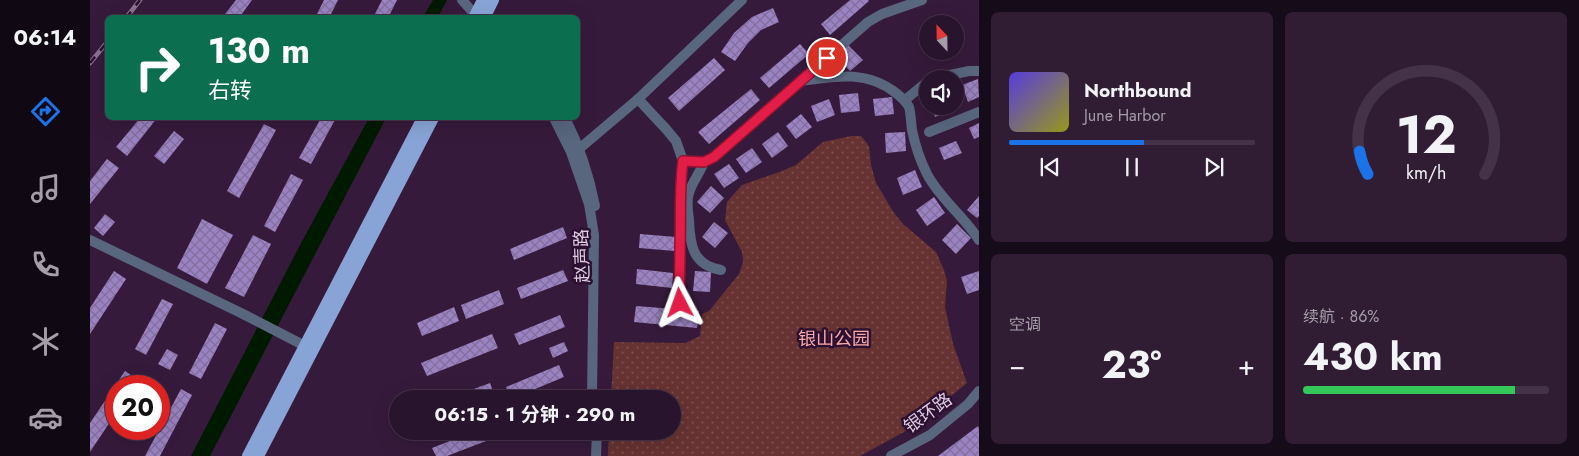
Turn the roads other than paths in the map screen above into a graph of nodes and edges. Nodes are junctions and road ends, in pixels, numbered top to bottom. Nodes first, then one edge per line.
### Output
1 (462, 0) edge
2 (493, 0) edge
3 (742, 0) edge
4 (922, 0) edge
5 (481, 11) edge
6 (979, 71) edge
7 (964, 72) edge
8 (800, 81) junction
9 (919, 88) edge
10 (638, 99) junction
11 (905, 100) junction
12 (979, 112) edge
13 (422, 120) edge
14 (432, 120) edge
15 (555, 120) edge
16 (566, 120) edge
17 (929, 132) dead end
18 (579, 149) junction
19 (683, 161) junction
20 (704, 162) junction
21 (90, 240) edge
22 (979, 240) edge
23 (720, 270) dead end
24 (680, 303) dead end
25 (304, 346) junction
26 (592, 390) edge
27 (598, 390) edge
28 (979, 391) edge
29 (590, 440) edge
30 (597, 440) edge
31 (248, 456) edge
32 (258, 456) edge
33 (589, 456) edge
34 (596, 456) edge
35 (891, 456) edge

1 - 5 street
2 - 5 main road
3 - 10 street
4 - 8 street
6 - 7 street
8 - 11 street
8 - 20 street
9 - 11 street
10 - 18 street
10 - 19 street
11 - 22 street
12 - 17 street
13 - 25 main road
14 - 32 main road
15 - 26 street
16 - 18 street, 赵声路
18 - 27 street, 赵声路
19 - 20 street
19 - 24 street
20 - 23 street
21 - 25 street
25 - 31 main road
28 - 35 street, 银环路
29 - 33 street
30 - 34 street

